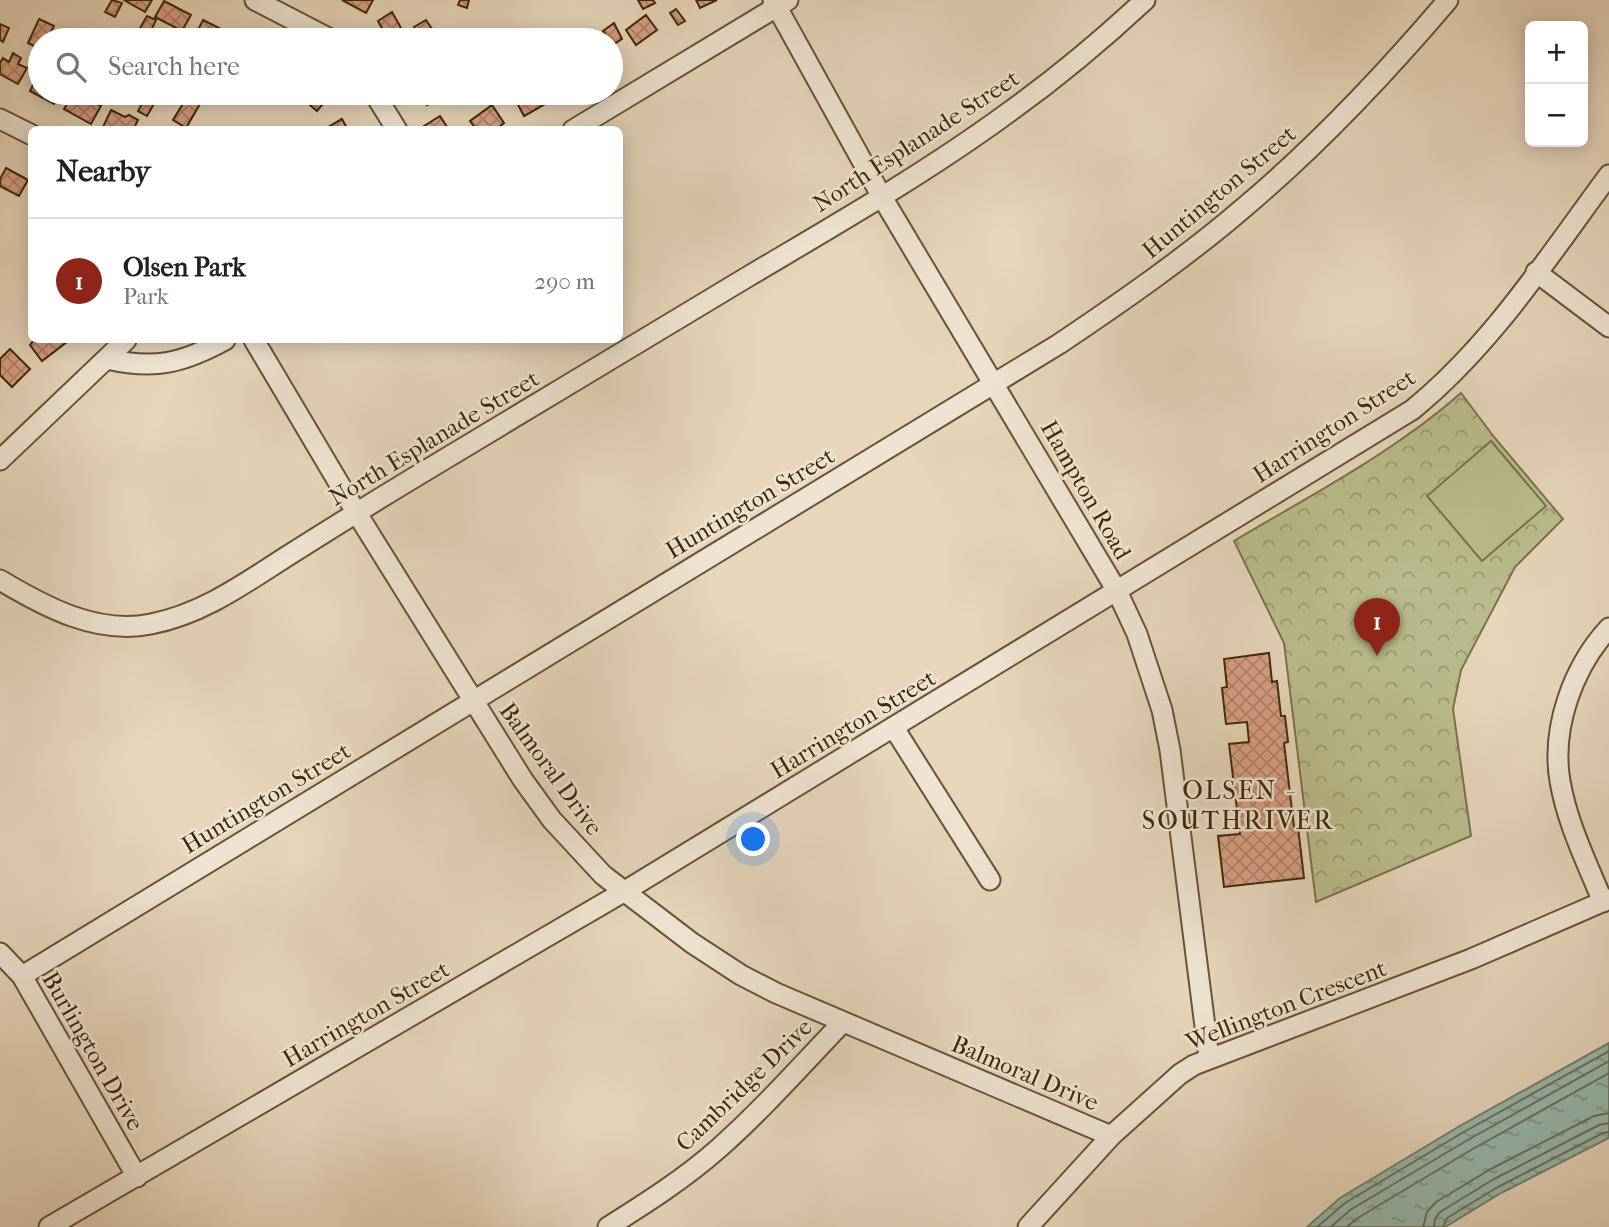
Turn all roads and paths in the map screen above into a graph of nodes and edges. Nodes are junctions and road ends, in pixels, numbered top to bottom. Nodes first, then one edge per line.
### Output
1 (256, 0) edge
2 (1146, 0) edge
3 (1448, 0) edge
4 (780, 2) edge
5 (309, 28) edge
6 (623, 99) edge
7 (381, 105) edge
8 (613, 105) edge
9 (0, 119) edge
10 (395, 126) edge
11 (579, 126) edge
12 (28, 133) edge
13 (1609, 175) edge
14 (882, 197) junction
15 (1536, 272) junction
16 (1609, 327) edge
17 (123, 343) edge
18 (221, 343) edge
19 (256, 343) edge
20 (107, 359) junction
21 (995, 383) junction
22 (0, 460) edge
23 (356, 512) junction
24 (0, 580) edge
25 (1118, 591) junction
26 (1609, 628) edge
27 (472, 701) junction
28 (894, 728) junction
29 (990, 880) dead end
30 (625, 891) junction
31 (1606, 901) edge
32 (0, 953) edge
33 (22, 976) junction
34 (842, 1023) junction
35 (1209, 1058) junction
36 (1111, 1136) junction
37 (137, 1177) junction
38 (49, 1227) edge
39 (608, 1227) edge
40 (1028, 1227) edge

1 - 5 street
2 - 14 street, North Esplanade Street
3 - 21 street, Huntington Street
4 - 6 street
4 - 14 street, Hampton Road
7 - 10 street
8 - 11 street
9 - 12 street
13 - 15 street, Harrington Street
14 - 21 street, Hampton Road
14 - 23 street, North Esplanade Street
15 - 16 street
15 - 25 street, Harrington Street
17 - 20 street
18 - 20 street
19 - 23 street, Balmoral Drive
20 - 22 street
21 - 25 street, Hampton Road
21 - 27 street, Huntington Street
23 - 24 street, North Esplanade Street
23 - 27 street, Balmoral Drive
25 - 28 street, Harrington Street
25 - 35 street, Hampton Road
26 - 31 street
27 - 30 street, Balmoral Drive
27 - 33 street, Huntington Street
28 - 29 street
28 - 30 street, Harrington Street
30 - 34 street, Balmoral Drive
30 - 37 street, Harrington Street
31 - 35 street, Wellington Crescent
32 - 33 street, Burlington Drive
33 - 37 street, Burlington Drive
34 - 36 street, Balmoral Drive
34 - 39 street, Cambridge Drive
35 - 36 street, Wellington Crescent
36 - 40 street, Wellington Crescent
37 - 38 street, Harrington Street

